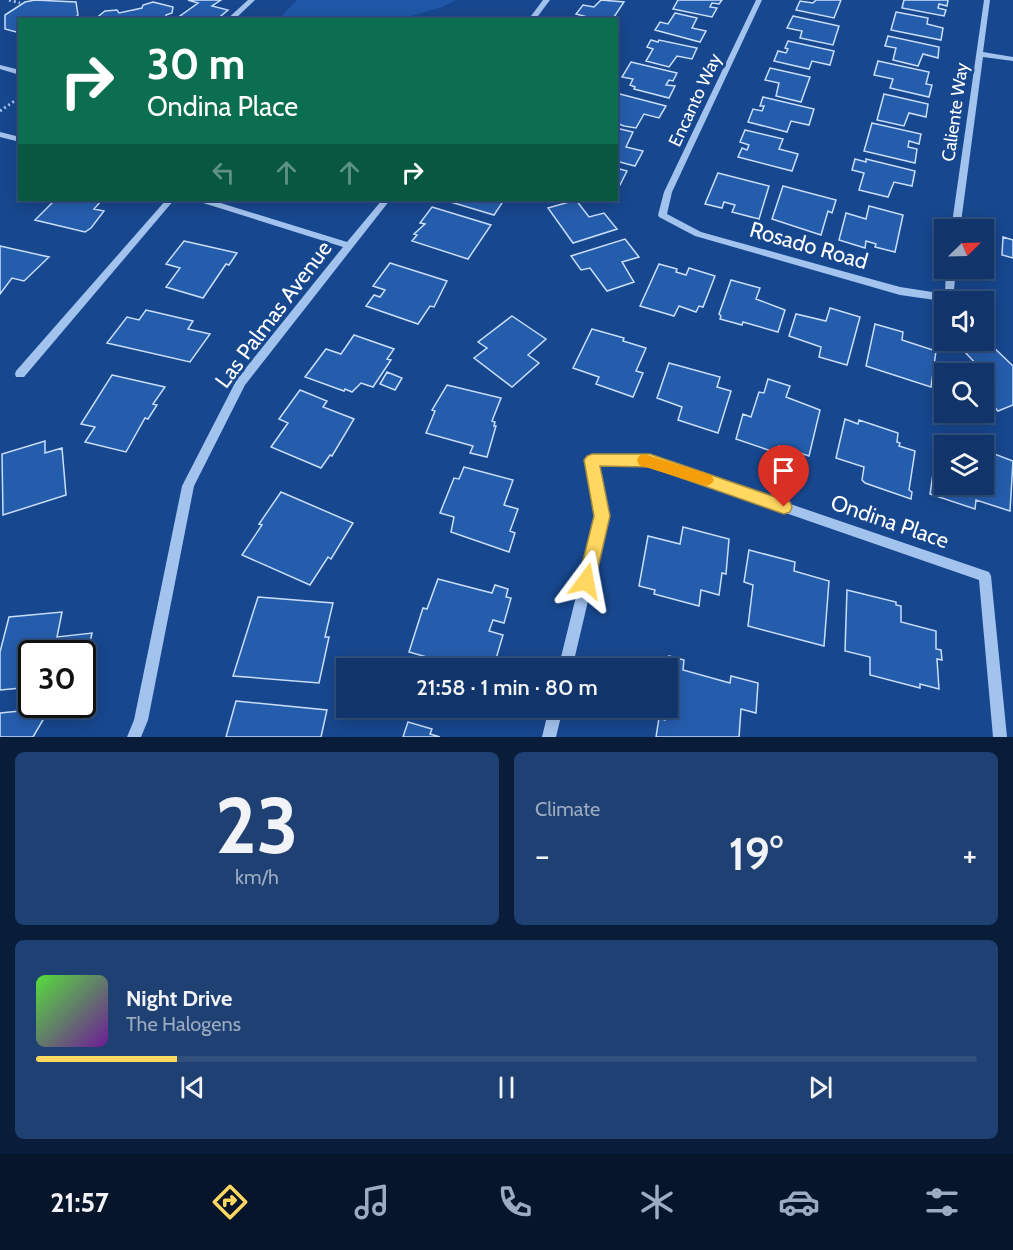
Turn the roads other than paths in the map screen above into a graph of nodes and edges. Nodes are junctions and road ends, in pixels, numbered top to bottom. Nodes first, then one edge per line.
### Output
1 (252, 0) edge
2 (547, 0) edge
3 (759, 0) edge
4 (987, 0) edge
5 (231, 18) edge
6 (533, 18) edge
7 (980, 54) junction
8 (1013, 59) edge
9 (0, 67) edge
10 (18, 72) edge
11 (0, 134) edge
12 (18, 139) edge
13 (169, 201) edge
14 (205, 201) edge
15 (385, 201) edge
16 (662, 215) joint
17 (957, 219) edge
18 (349, 246) junction
19 (951, 279) edge
20 (20, 374) dead end
21 (568, 658) edge
22 (554, 718) edge
23 (134, 737) edge
24 (549, 737) edge
25 (1000, 737) edge

1 - 5 street
2 - 6 street
3 - 16 street, Encanto Way
4 - 7 street, Caliente Way
7 - 8 street
7 - 17 street, Caliente Way
9 - 10 street
11 - 12 street
13 - 20 street
14 - 18 street
15 - 18 street, Las Palmas Avenue
16 - 19 street, Rosado Road
18 - 23 street, Las Palmas Avenue
21 - 25 street, Ondina Place
22 - 24 street

